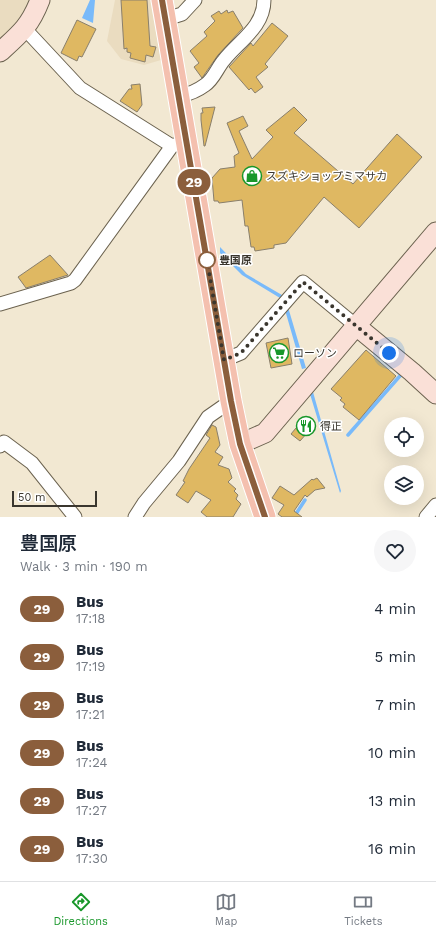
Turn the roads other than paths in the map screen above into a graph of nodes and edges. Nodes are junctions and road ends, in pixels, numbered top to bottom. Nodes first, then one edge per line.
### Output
1 (40, 0) edge
2 (195, 0) edge
3 (264, 0) edge
4 (164, 9) edge
5 (25, 29) junction
6 (0, 52) edge
7 (180, 96) junction
8 (180, 143) junction
9 (436, 232) edge
10 (0, 304) edge
11 (356, 325) junction
12 (224, 360) junction
13 (436, 394) edge
14 (231, 401) junction
15 (1, 442) edge
16 (240, 444) junction
17 (436, 505) edge
18 (75, 517) edge
19 (135, 517) edge
20 (265, 517) edge
21 (426, 517) edge

1 - 5 street
2 - 4 street
3 - 7 street
4 - 7 main road
5 - 6 street
5 - 8 street
7 - 8 main road
8 - 10 street
8 - 12 main road
9 - 11 street
11 - 12 street
11 - 13 street
11 - 16 street
12 - 14 main road
14 - 16 main road
14 - 19 street
15 - 18 street
16 - 20 main road
17 - 21 street

